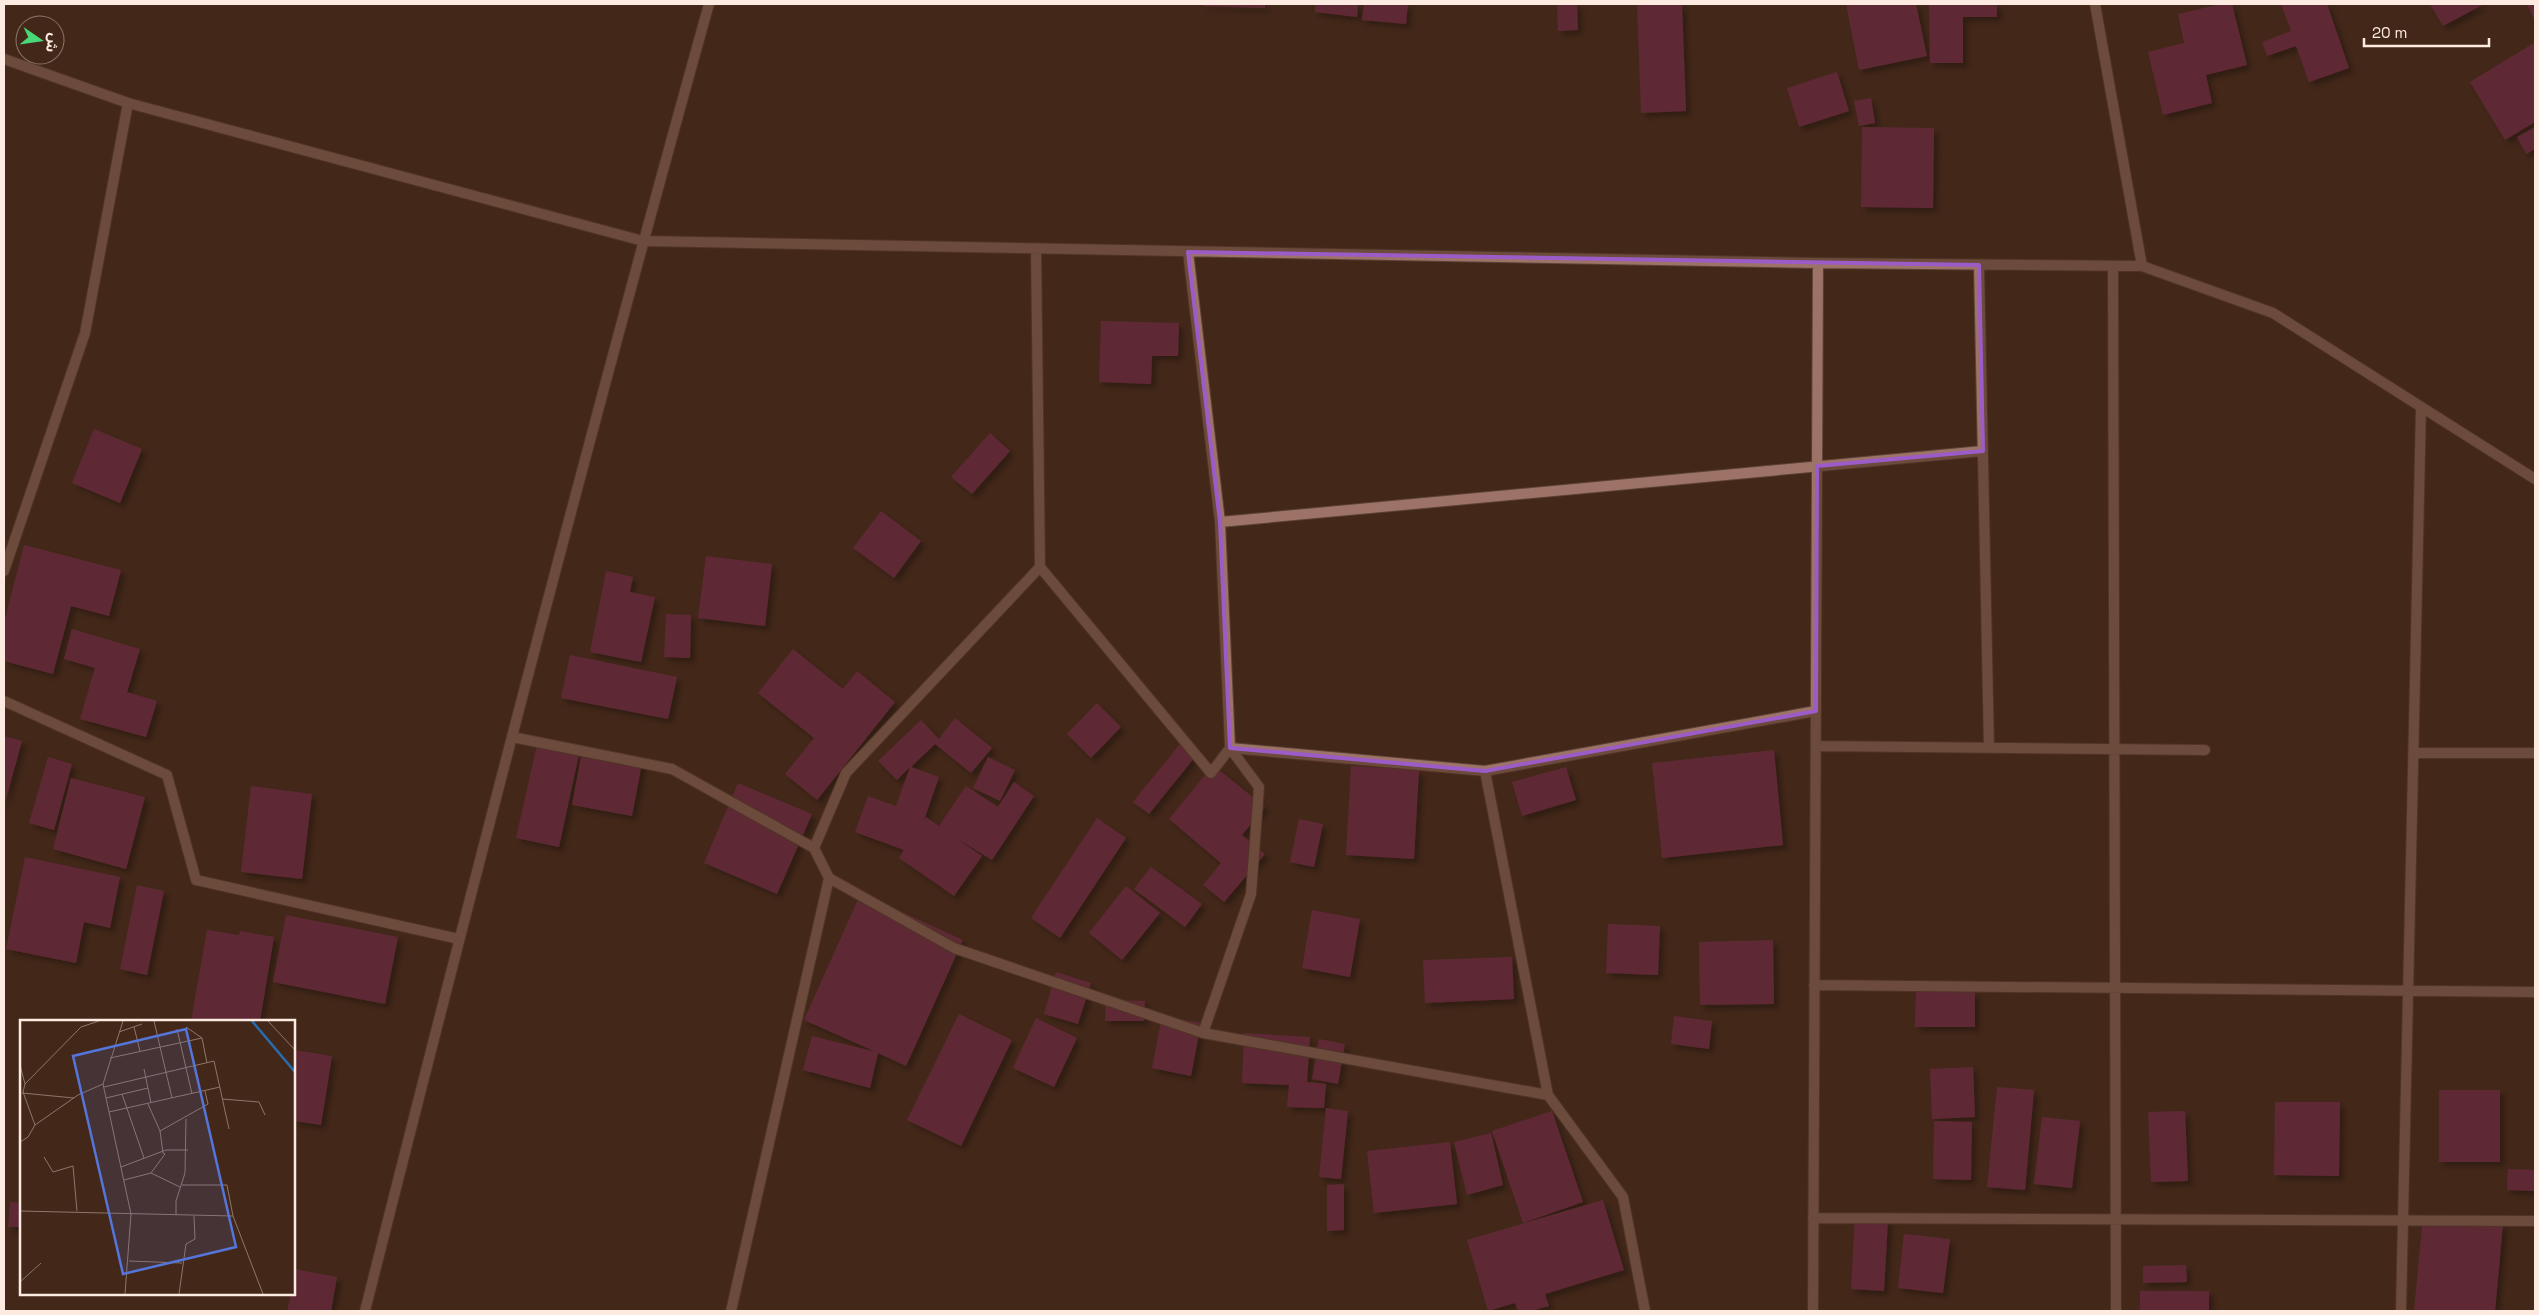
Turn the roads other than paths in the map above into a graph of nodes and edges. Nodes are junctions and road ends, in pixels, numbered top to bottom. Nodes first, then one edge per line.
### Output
1 (708, 4) edge
2 (2095, 4) edge
3 (4, 59) edge
4 (128, 103) junction
5 (643, 241) junction
6 (1036, 249) junction
7 (1188, 252) junction
8 (1818, 263) junction
9 (1978, 265) junction
10 (2113, 266) junction
11 (2142, 266) junction
12 (2421, 407) junction
13 (1983, 451) junction
14 (1817, 466) junction
15 (2535, 479) edge
16 (1220, 522) junction
17 (1040, 567) junction
18 (4, 571) edge
19 (4, 701) edge
20 (1816, 711) junction
21 (512, 736) junction
22 (1816, 746) junction
23 (1230, 748) junction
24 (1989, 748) junction
25 (2114, 750) junction
26 (2205, 750) dead end
27 (2413, 753) junction
28 (2535, 753) edge
29 (1485, 771) junction
30 (814, 848) junction
31 (828, 878) junction
32 (459, 939) junction
33 (1814, 985) junction
34 (2115, 988) junction
35 (2408, 991) junction
36 (2535, 992) edge
37 (1203, 1033) junction
38 (1548, 1095) junction
39 (1813, 1218) junction
40 (2115, 1219) junction
41 (2403, 1220) junction
42 (2535, 1221) edge
43 (365, 1311) edge
44 (731, 1311) edge
45 (1645, 1311) edge
46 (1813, 1311) edge
47 (2116, 1311) edge
48 (2401, 1311) edge

1 - 5 street
2 - 11 street
3 - 4 street
4 - 5 street
4 - 18 street
5 - 6 street
5 - 21 street
6 - 7 street
6 - 17 street
7 - 8 street
7 - 16 street
8 - 9 street
8 - 14 street
9 - 10 street
9 - 13 street
10 - 11 street
10 - 25 street
11 - 12 street
12 - 15 street
12 - 27 street
13 - 14 street
13 - 24 street
14 - 16 street
14 - 20 street
16 - 23 street
17 - 23 street
17 - 30 street
19 - 32 street
20 - 22 street
20 - 29 street
21 - 30 street
21 - 32 street
22 - 24 street
22 - 33 street
23 - 29 street
23 - 37 street
24 - 25 street
25 - 26 street
25 - 34 street
27 - 28 street
27 - 35 street
29 - 38 street
30 - 31 street
31 - 37 street
31 - 44 street
32 - 43 street
33 - 34 street
33 - 39 street
34 - 35 street
34 - 40 street
35 - 36 street
35 - 41 street
37 - 38 street
38 - 45 street
39 - 40 street
39 - 46 street
40 - 41 street
40 - 47 street
41 - 42 street
41 - 48 street

